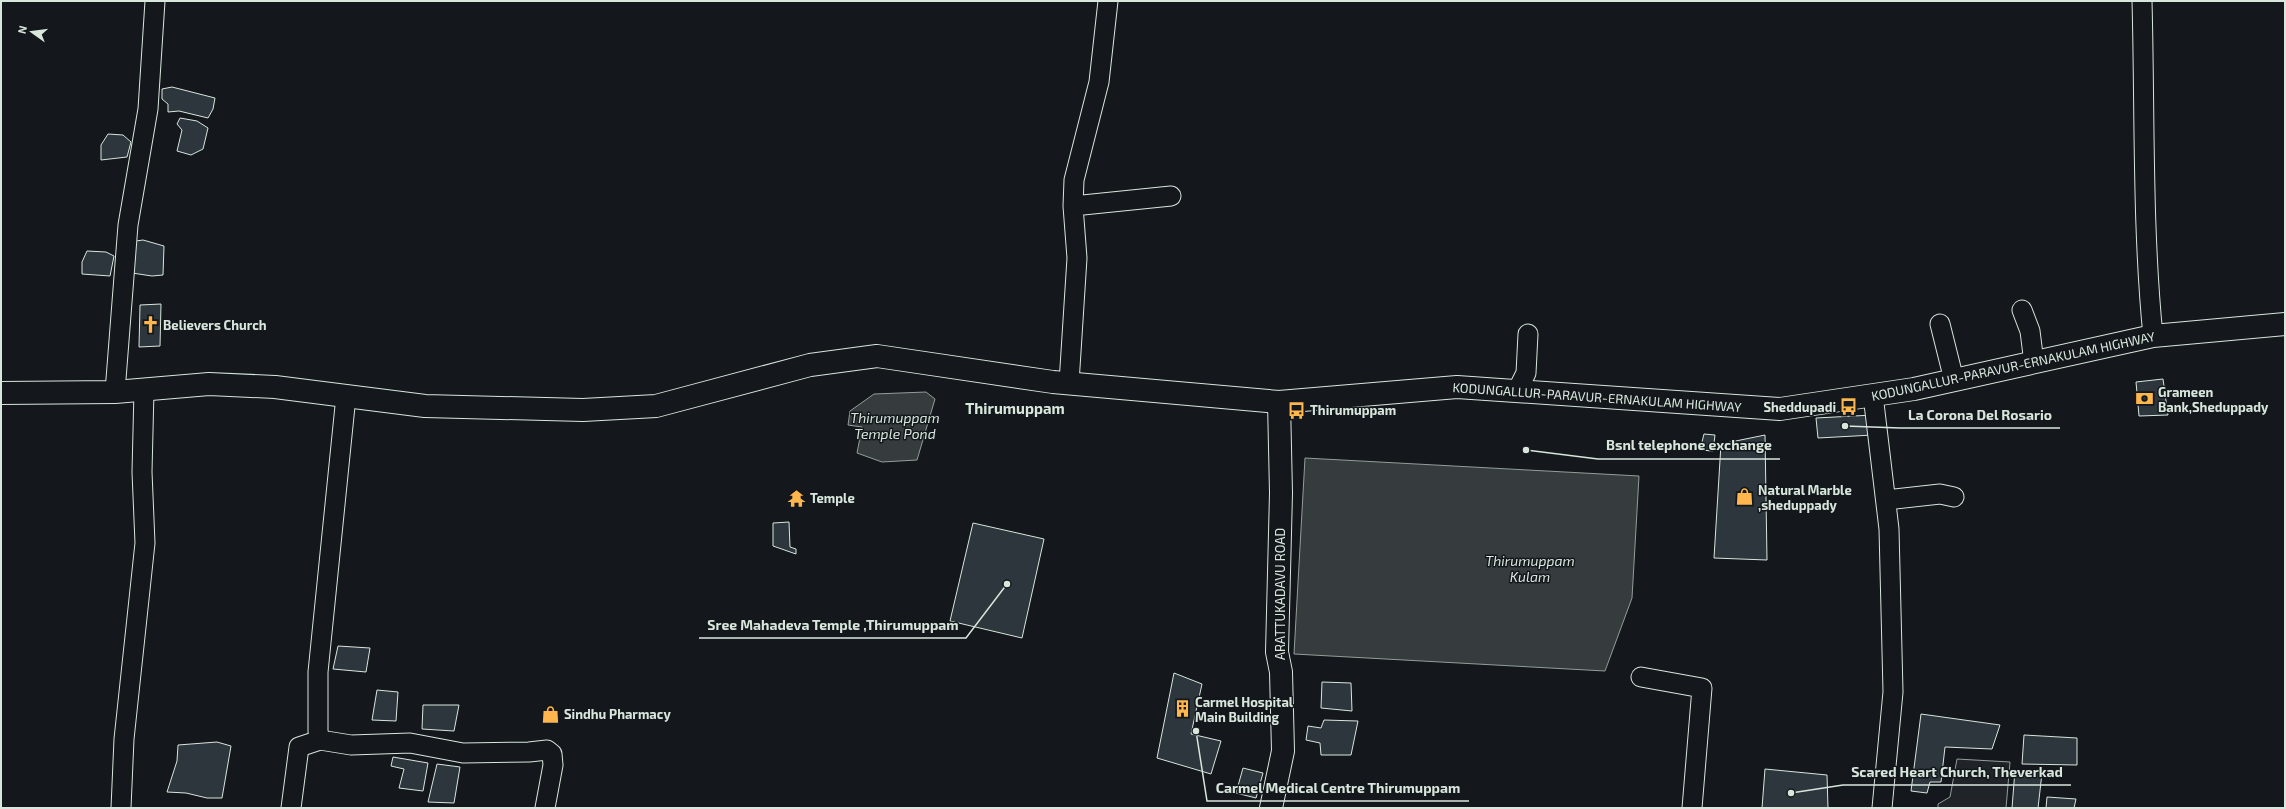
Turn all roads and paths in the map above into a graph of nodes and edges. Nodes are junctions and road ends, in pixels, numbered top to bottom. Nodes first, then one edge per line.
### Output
1 (155, 1) edge
2 (1108, 1) edge
3 (2142, 1) edge
4 (1171, 196) dead end
5 (1073, 206) junction
6 (2022, 310) dead end
7 (1940, 324) dead end
8 (2285, 324) edge
9 (1528, 334) dead end
10 (2154, 336) junction
11 (2034, 362) junction
12 (1954, 380) junction
13 (1069, 383) junction
14 (144, 390) junction
15 (1517, 391) junction
16 (115, 392) junction
17 (1, 393) edge
18 (1873, 395) junction
19 (346, 396) junction
20 (1279, 402) junction
21 (1954, 498) dead end
22 (1886, 500) junction
23 (1641, 677) dead end
24 (320, 740) junction
25 (121, 808) edge
26 (291, 808) edge
27 (545, 808) edge
28 (1271, 808) edge
29 (1692, 808) edge
30 (1882, 808) edge

1 - 16 street
2 - 5 street
3 - 10 street
4 - 5 street
5 - 13 street
6 - 11 street
7 - 12 street
8 - 10 main road, KODUNGALLUR-PARAVUR-ERNAKULAM HIGHWAY
9 - 15 street
10 - 11 main road, KODUNGALLUR-PARAVUR-ERNAKULAM HIGHWAY
11 - 12 main road, KODUNGALLUR-PARAVUR-ERNAKULAM HIGHWAY
12 - 18 main road, KODUNGALLUR-PARAVUR-ERNAKULAM HIGHWAY
13 - 19 main road, KODUNGALLUR-PARAVUR-ERNAKULAM HIGHWAY
13 - 20 main road, KODUNGALLUR-PARAVUR-ERNAKULAM HIGHWAY
14 - 16 main road, KODUNGALLUR-PARAVUR-ERNAKULAM HIGHWAY
14 - 19 main road, KODUNGALLUR-PARAVUR-ERNAKULAM HIGHWAY
14 - 25 street
15 - 18 main road, KODUNGALLUR-PARAVUR-ERNAKULAM HIGHWAY
15 - 20 main road, KODUNGALLUR-PARAVUR-ERNAKULAM HIGHWAY
16 - 17 main road, KODUNGALLUR-PARAVUR-ERNAKULAM HIGHWAY
18 - 22 street
19 - 24 street
20 - 28 main road, ARATTUKADAVU ROAD
21 - 22 street
22 - 30 street
23 - 29 street
24 - 26 street
24 - 27 street

